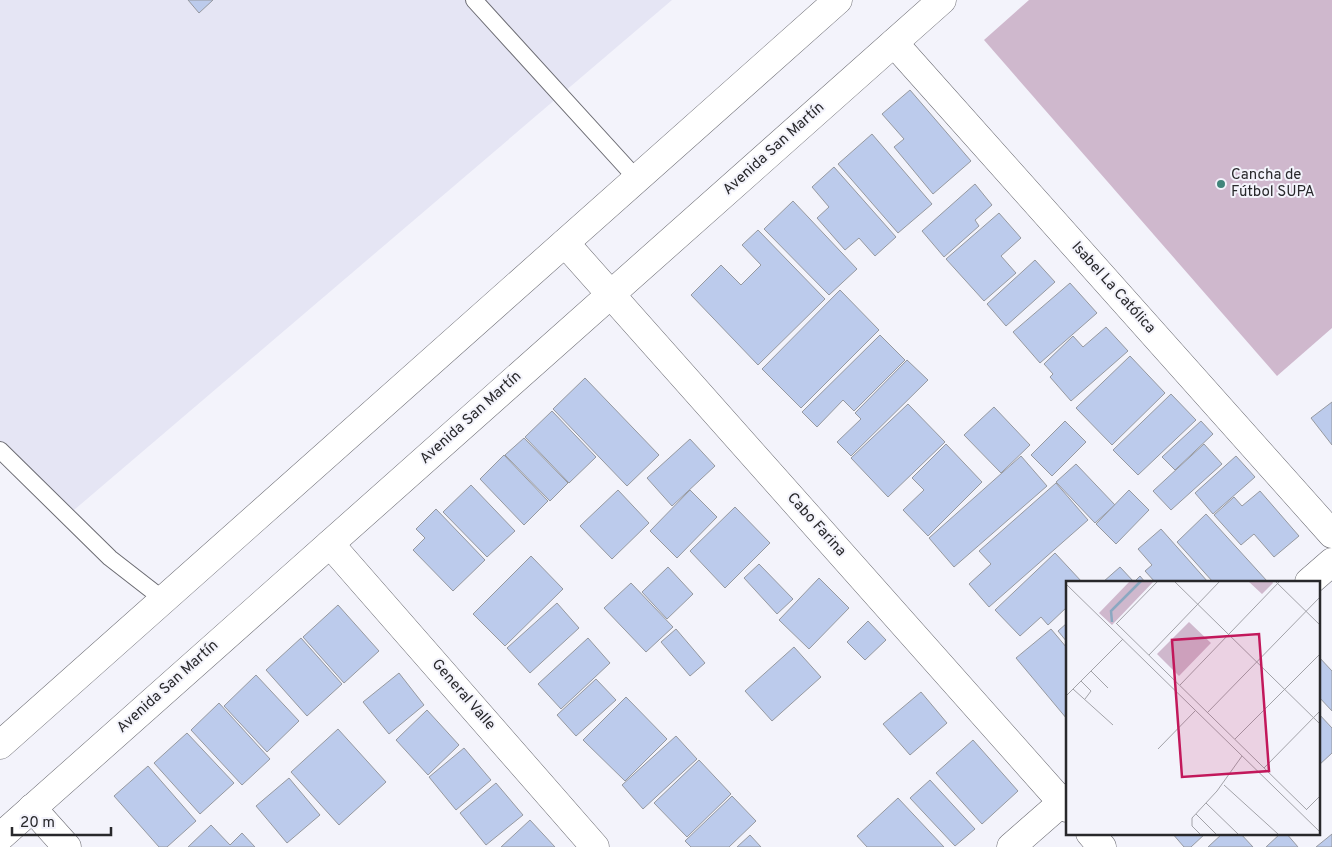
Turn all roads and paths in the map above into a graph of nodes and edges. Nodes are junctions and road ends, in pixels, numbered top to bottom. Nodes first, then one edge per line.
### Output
1 (474, 0) edge
2 (838, 0) edge
3 (942, 0) edge
4 (894, 43) junction
5 (637, 179) junction
6 (565, 243) junction
7 (610, 295) junction
8 (0, 450) edge
9 (1332, 534) edge
10 (330, 544) junction
11 (1332, 562) edge
12 (1310, 581) edge
13 (164, 600) junction
14 (0, 745) edge
15 (1065, 802) edge
16 (32, 808) junction
17 (1091, 834) edge
18 (0, 837) edge
19 (67, 847) edge
20 (596, 847) edge
21 (1011, 847) edge
22 (1102, 847) edge

1 - 5 lane
2 - 5 street
3 - 4 street, Avenida San Martín
4 - 7 street, Avenida San Martín
4 - 9 street, Isabel La Católica
5 - 6 street
6 - 7 street, Cabo Farina
6 - 13 street
7 - 10 street, Avenida San Martín
7 - 15 street, Cabo Farina
8 - 13 lane
10 - 16 street, Avenida San Martín
10 - 20 street, General Valle
11 - 12 street
13 - 14 street
15 - 21 street
16 - 18 street, Avenida San Martín
16 - 19 street
17 - 22 street

